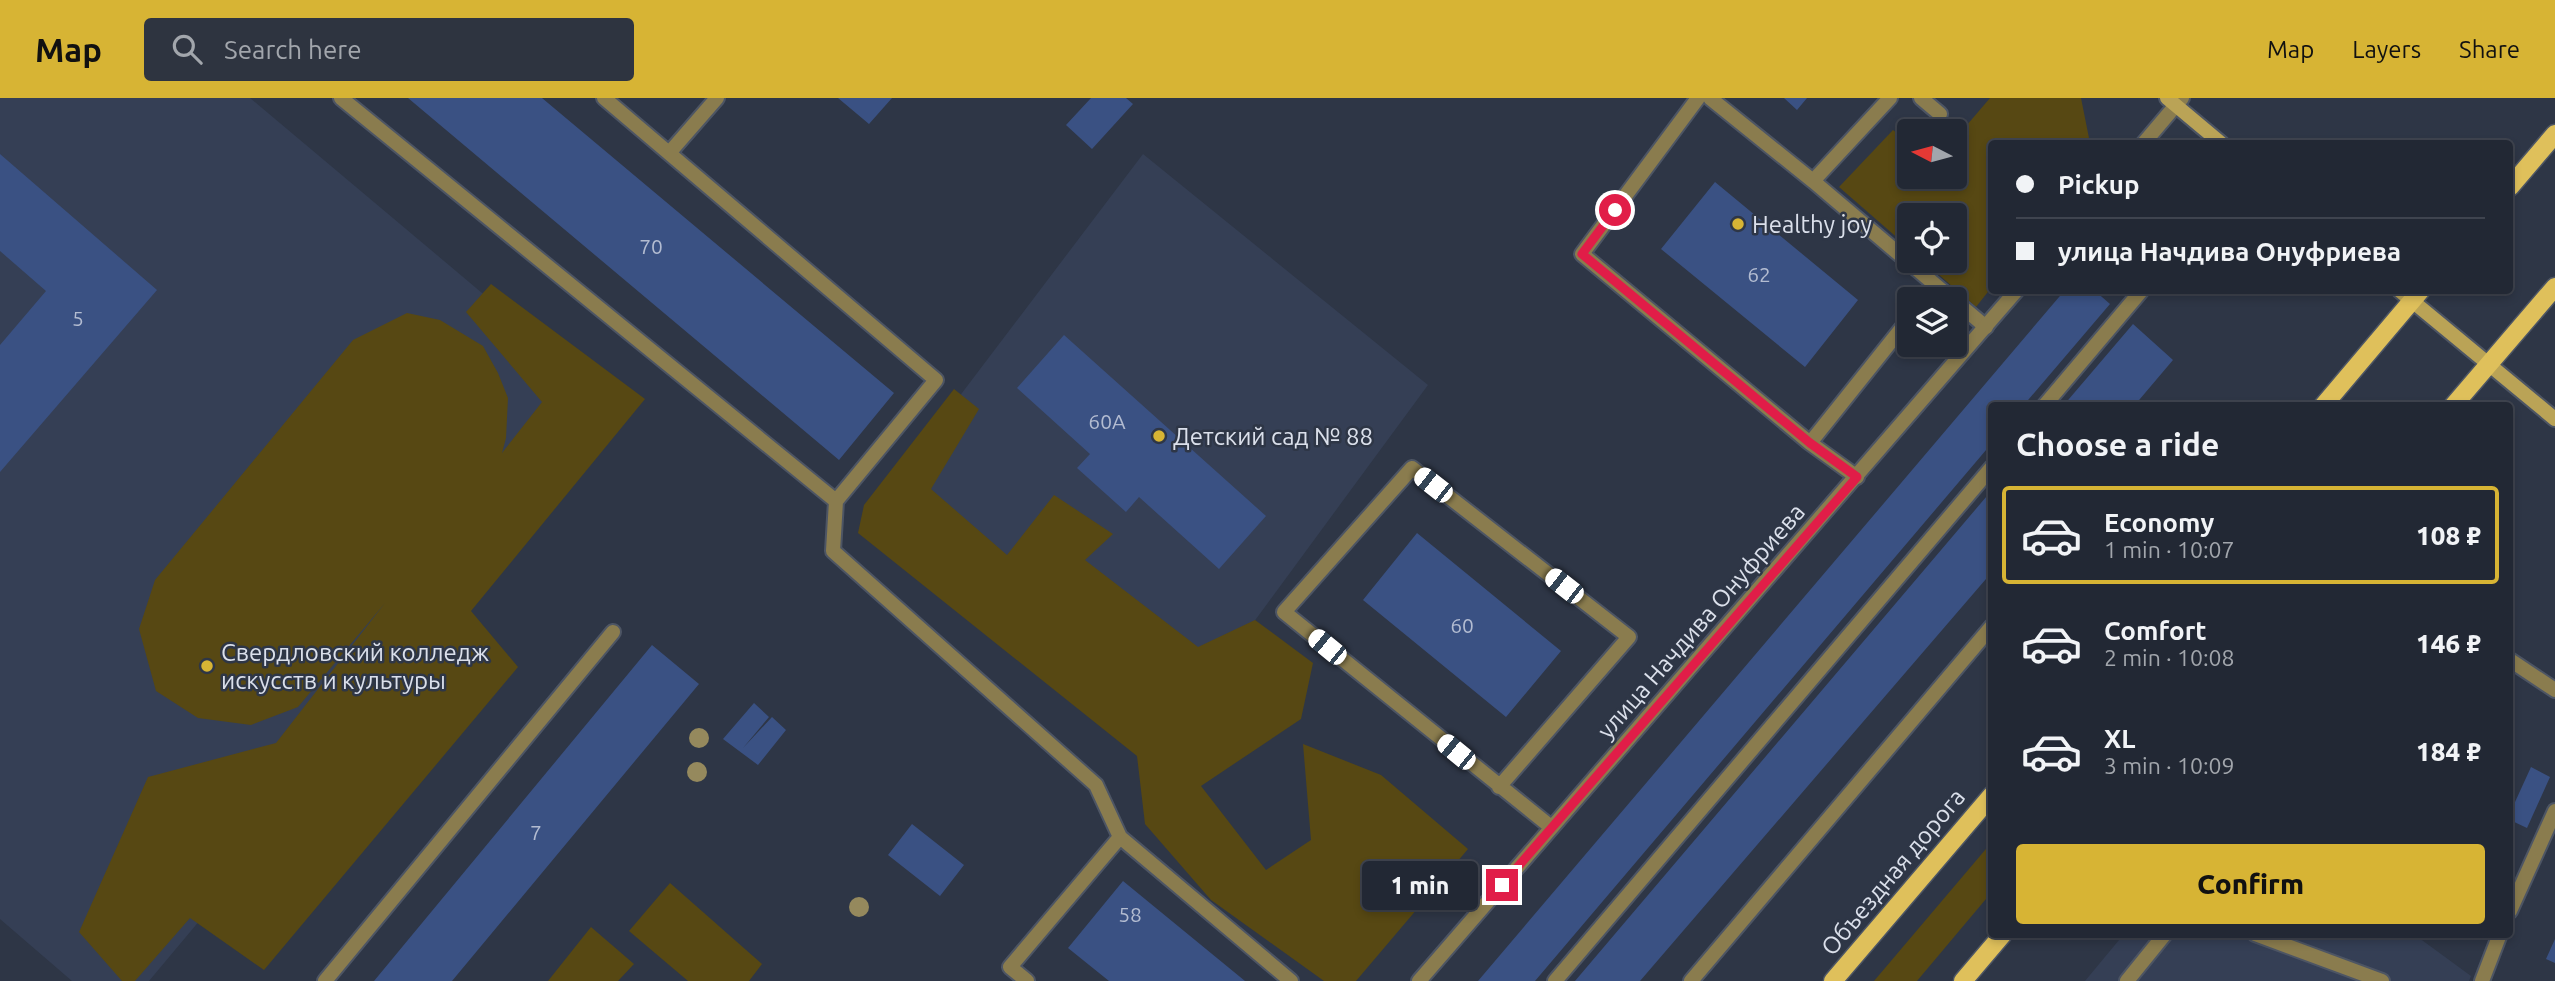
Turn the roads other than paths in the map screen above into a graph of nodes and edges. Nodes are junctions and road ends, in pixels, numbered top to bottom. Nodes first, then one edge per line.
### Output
1 (341, 98) edge
2 (604, 98) edge
3 (717, 98) edge
4 (1698, 98) edge
5 (1710, 98) edge
6 (1890, 98) edge
7 (1921, 98) edge
8 (2175, 101) edge
9 (1940, 114) dead end
10 (2555, 134) edge
11 (2146, 140) edge
12 (2218, 140) edge
13 (670, 152) junction
14 (1813, 181) junction
15 (2513, 183) edge
16 (1936, 286) edge
17 (2555, 287) edge
18 (2014, 294) edge
19 (2139, 294) edge
20 (2411, 294) edge
21 (1967, 311) edge
22 (1986, 327) junction
23 (1897, 334) edge
24 (2489, 365) junction
25 (2047, 402) edge
26 (2326, 402) edge
27 (2457, 402) edge
28 (2555, 419) edge
29 (1810, 443) junction
30 (1988, 472) edge
31 (1857, 477) junction
32 (836, 501) junction
33 (1988, 631) edge
34 (613, 632) dead end
35 (2513, 662) edge
36 (2555, 690) edge
37 (1499, 787) junction
38 (1988, 800) edge
39 (2555, 811) edge
40 (1551, 827) junction
41 (1120, 837) junction
42 (2513, 898) edge
43 (2000, 938) edge
44 (2162, 938) edge
45 (2266, 938) edge
46 (2498, 938) edge
47 (325, 981) edge
48 (1027, 981) edge
49 (1291, 981) edge
50 (1419, 981) edge
51 (1555, 981) edge
52 (1691, 981) edge
53 (1833, 981) edge
54 (1963, 981) edge
55 (2127, 981) edge
56 (2382, 981) edge
57 (2482, 981) edge

1 - 32 street
2 - 13 street
3 - 13 street
4 - 29 street
5 - 14 street
6 - 14 street
7 - 9 street
8 - 11 street
8 - 12 main road
10 - 15 main road
13 - 32 street
14 - 16 street
17 - 24 main road
18 - 22 street, улица Начдива Онуфриева
19 - 25 street
20 - 24 main road
20 - 26 main road
21 - 22 street
22 - 31 street, улица Начдива Онуфриева
23 - 29 street
24 - 27 main road
24 - 28 main road
29 - 31 street
30 - 51 street
31 - 40 street, улица Начдива Онуфриева
32 - 41 street
33 - 52 street
34 - 47 street
35 - 36 street
37 - 37 street
37 - 40 street
38 - 53 main road, Объездная дорога
39 - 42 street
40 - 50 street, улица Начдива Онуфриева
41 - 48 street
41 - 49 street
43 - 54 main road
44 - 55 street
45 - 56 street
46 - 57 street

